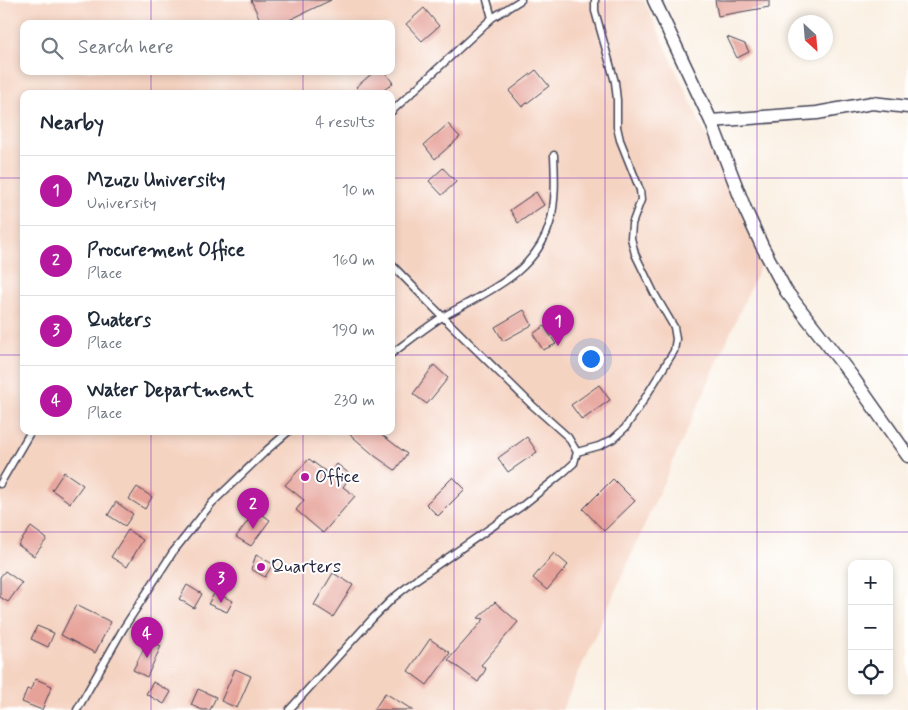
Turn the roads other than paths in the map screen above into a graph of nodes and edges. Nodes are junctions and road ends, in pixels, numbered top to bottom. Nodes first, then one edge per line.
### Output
1 (487, 0) edge
2 (521, 0) edge
3 (595, 0) edge
4 (654, 0) edge
5 (492, 18) junction
6 (908, 107) edge
7 (395, 108) edge
8 (710, 121) junction
9 (554, 155) dead end
10 (395, 268) edge
11 (443, 317) junction
12 (395, 351) edge
13 (29, 435) edge
14 (284, 435) edge
15 (577, 452) junction
16 (908, 456) edge
17 (0, 484) edge
18 (77, 710) edge
19 (289, 710) edge

1 - 5 lane
2 - 5 lane
3 - 15 lane
4 - 8 street
5 - 7 lane
6 - 8 street
8 - 16 street
9 - 11 lane
10 - 11 lane
11 - 12 lane
11 - 15 lane
13 - 17 lane
14 - 18 lane
15 - 19 lane

